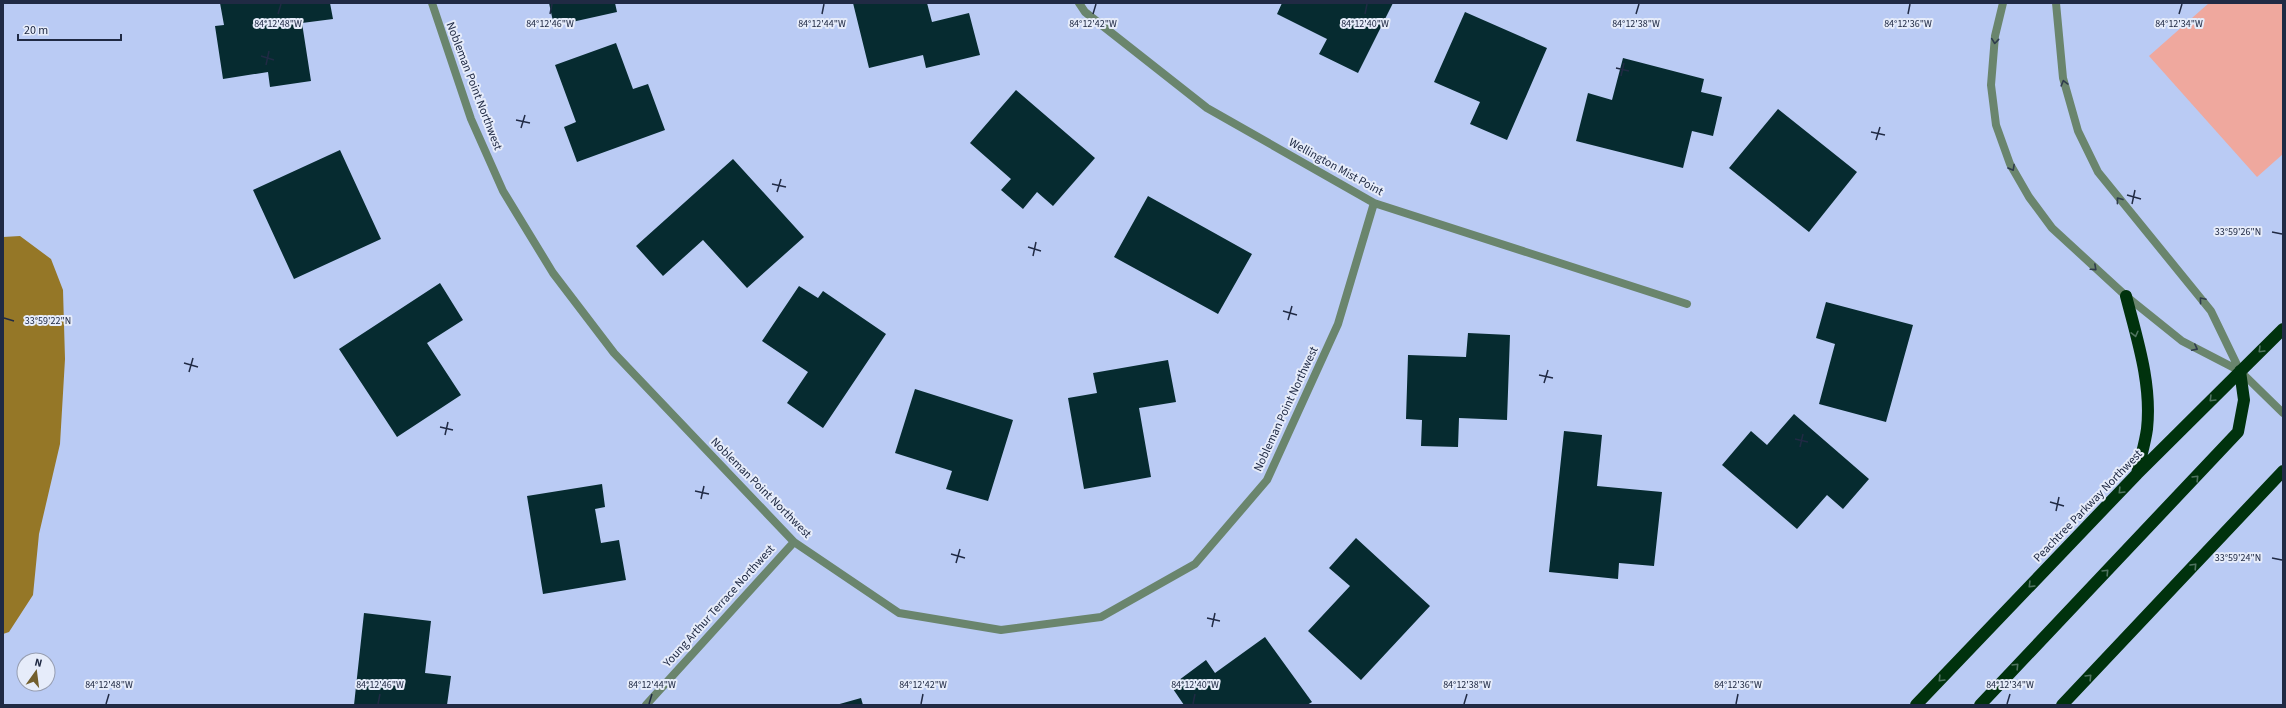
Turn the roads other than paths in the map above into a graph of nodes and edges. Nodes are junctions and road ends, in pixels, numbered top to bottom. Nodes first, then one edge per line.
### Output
1 (432, 3) edge
2 (1079, 3) edge
3 (2003, 3) edge
4 (2056, 3) edge
5 (1374, 203) junction
6 (2126, 296) junction
7 (1687, 304) dead end
8 (2283, 328) edge
9 (2240, 371) junction
10 (2283, 414) edge
11 (2283, 471) edge
12 (2137, 474) junction
13 (794, 542) junction
14 (646, 705) edge
15 (1916, 705) edge
16 (1980, 705) edge
17 (2062, 705) edge

1 - 13 street, Nobleman Point Northwest
2 - 5 street, Wellington Mist Point
3 -> 6 street
9 -> 4 street
5 - 7 street, Wellington Mist Point
5 - 13 street, Nobleman Point Northwest
6 -> 9 street
6 -> 12 highway
8 -> 9 highway, Peachtree Parkway Northwest
9 - 10 street
9 -> 12 highway, Peachtree Parkway Northwest
16 -> 9 highway
17 -> 11 highway
12 -> 15 highway, Peachtree Parkway Northwest
13 - 14 street, Young Arthur Terrace Northwest

